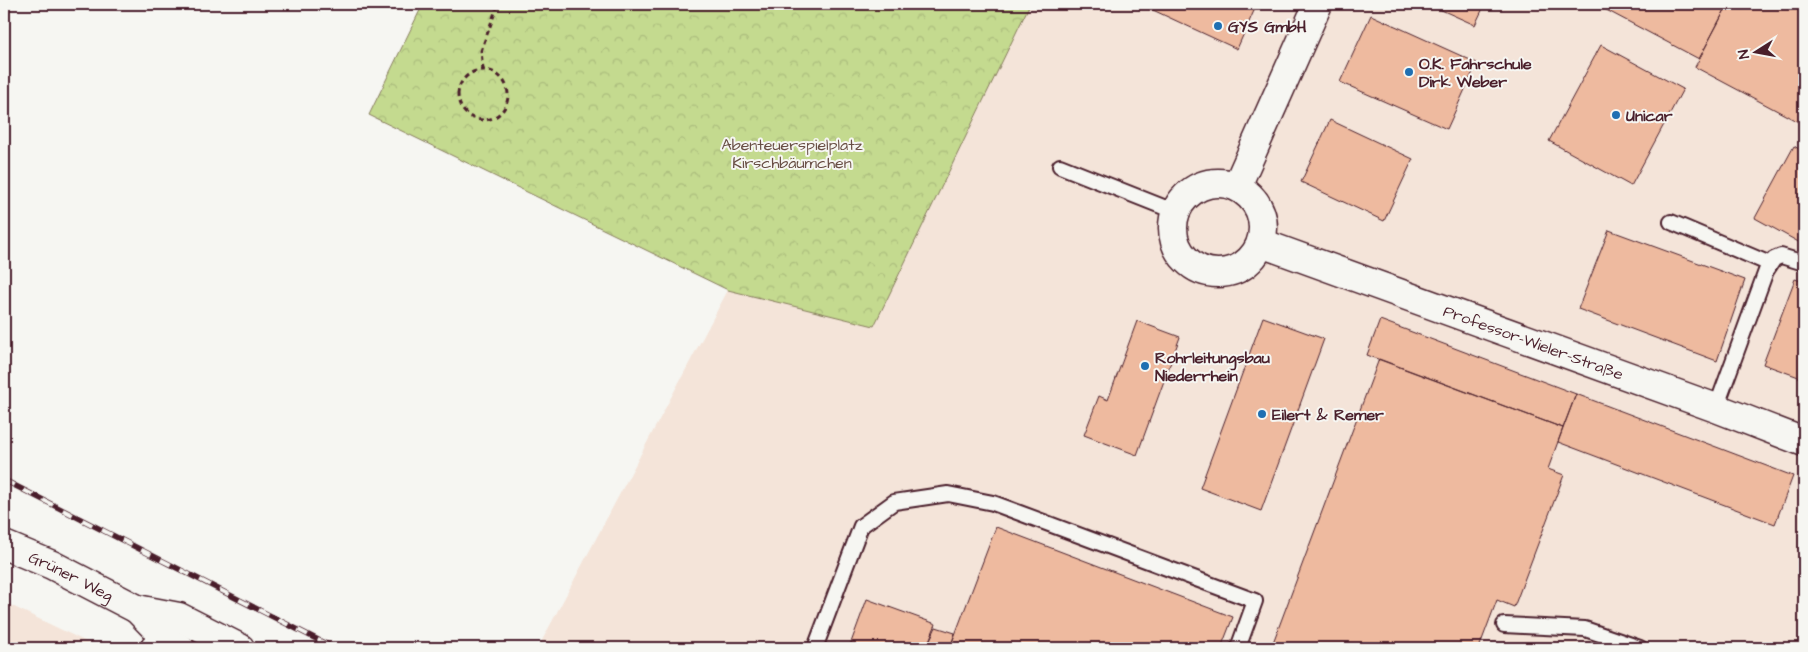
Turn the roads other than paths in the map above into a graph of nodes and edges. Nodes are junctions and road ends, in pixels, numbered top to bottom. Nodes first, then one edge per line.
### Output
1 (1318, 4) edge
2 (1060, 166) dead end
3 (1237, 186) junction
4 (1176, 212) junction
5 (1671, 222) dead end
6 (1261, 243) junction
7 (1804, 263) edge
8 (1770, 264) junction
9 (1716, 408) junction
10 (1804, 442) edge
11 (4, 545) edge
12 (137, 609) junction
13 (1504, 625) dead end
14 (152, 639) edge
15 (180, 648) edge
16 (240, 648) edge
17 (815, 648) edge
18 (1238, 648) edge
19 (1640, 648) edge

1 - 3 street
2 - 4 lane
3 - 4 street
3 - 6 street
4 - 6 street
5 - 8 lane
6 - 9 street, Professor-Wieler-Straße
7 - 8 lane
8 - 9 lane
9 - 10 street, Professor-Wieler-Straße
11 - 12 street, Grüner Weg
12 - 14 street, Grüner Weg
12 - 16 street, Grüner Weg
13 - 19 lane
14 - 15 street, Grüner Weg
17 - 18 lane

